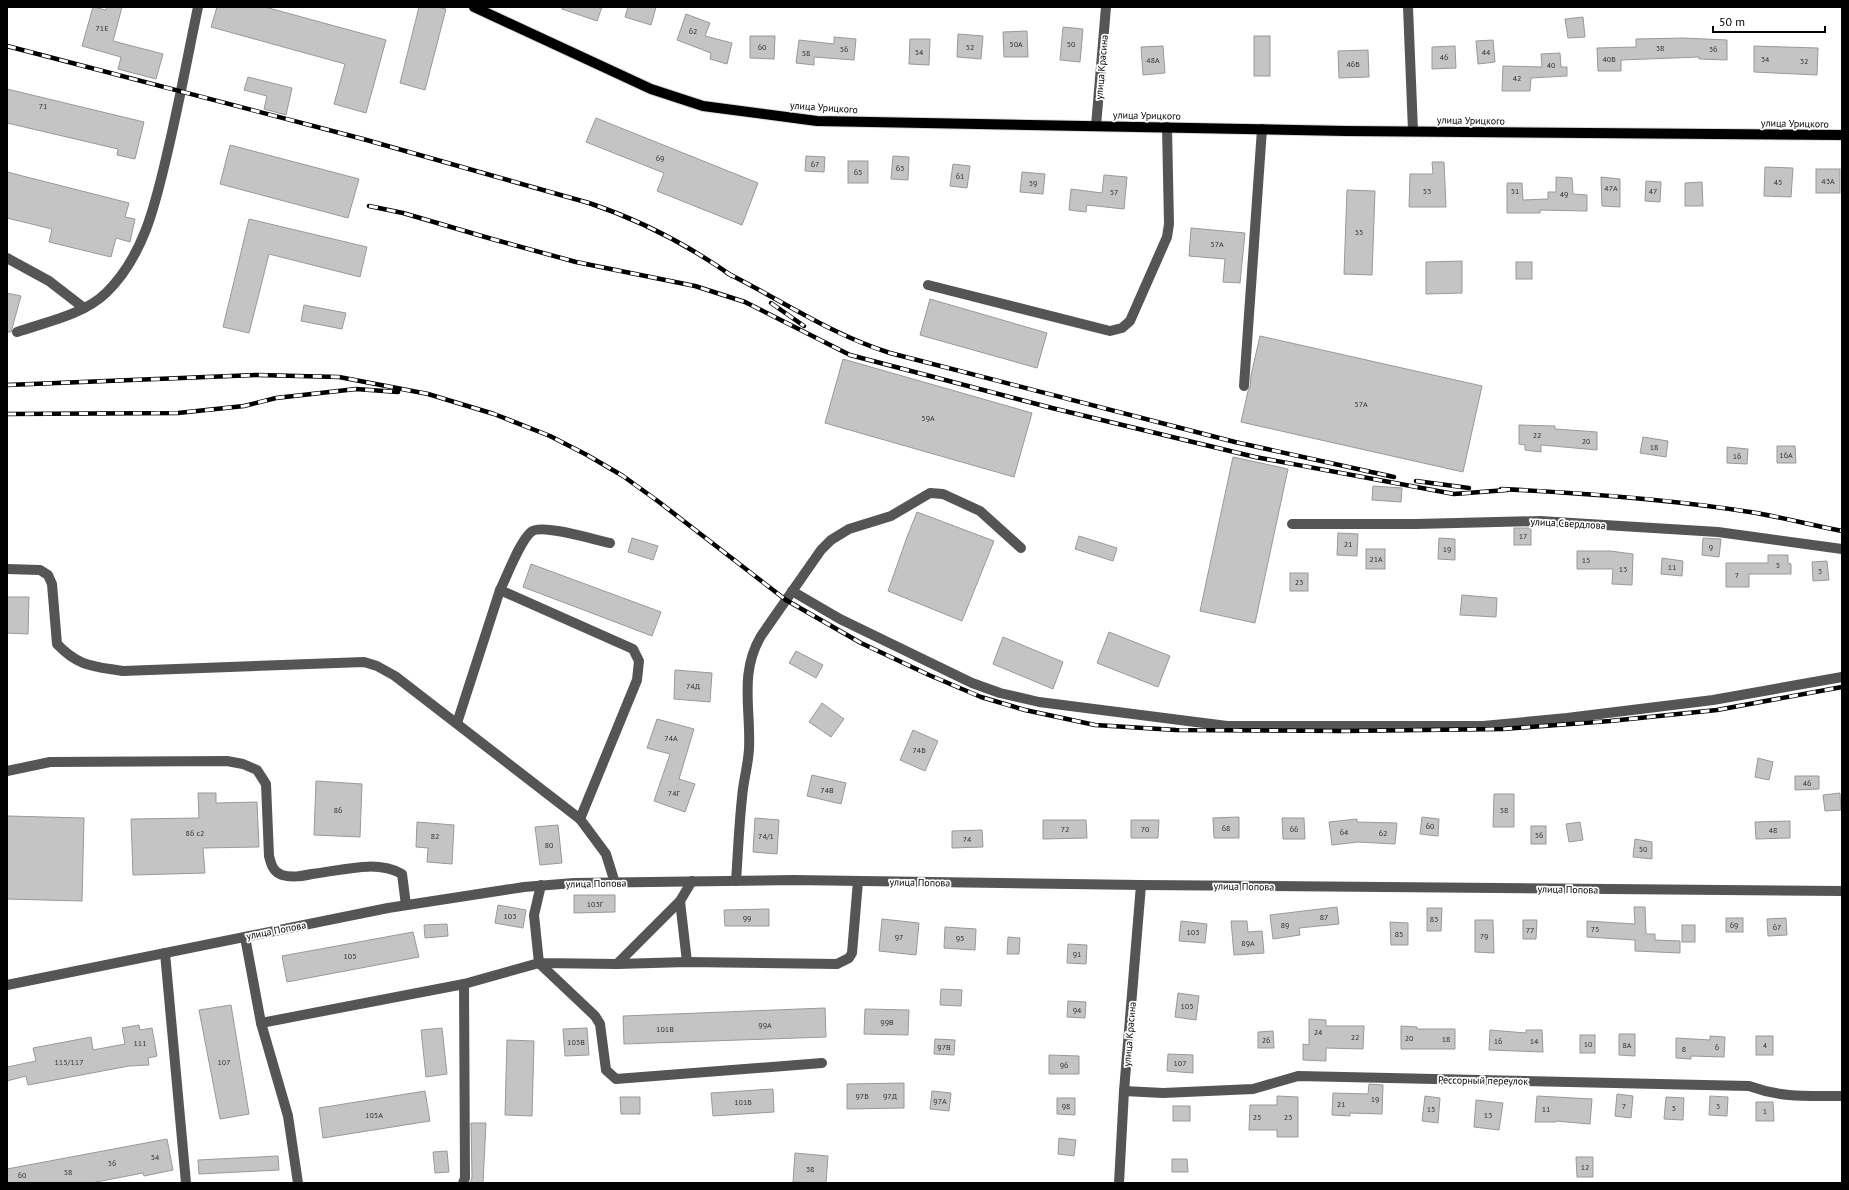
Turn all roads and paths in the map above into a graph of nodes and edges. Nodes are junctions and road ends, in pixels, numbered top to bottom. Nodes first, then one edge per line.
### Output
1 (198, 7) edge
2 (474, 7) edge
3 (1106, 7) edge
4 (1408, 7) edge
5 (1096, 126) junction
6 (1167, 127) junction
7 (1262, 129) junction
8 (1413, 131) junction
9 (1842, 135) edge
10 (7, 258) edge
11 (928, 285) dead end
12 (84, 308) junction
13 (17, 332) dead end
14 (1244, 386) dead end
15 (1292, 524) dead end
16 (610, 543) dead end
17 (1021, 548) dead end
18 (1842, 549) edge
19 (7, 569) edge
20 (500, 590) junction
21 (792, 591) junction
22 (1842, 677) edge
23 (457, 723) junction
24 (7, 770) edge
25 (580, 819) junction
26 (736, 880) junction
27 (692, 881) junction
28 (858, 881) junction
29 (615, 882) junction
30 (541, 885) junction
31 (1141, 885) junction
32 (1842, 891) edge
33 (680, 901) junction
34 (406, 905) junction
35 (245, 937) junction
36 (165, 953) junction
37 (687, 962) junction
38 (539, 963) junction
39 (617, 964) junction
40 (464, 984) junction
41 (7, 985) edge
42 (261, 1023) junction
43 (822, 1063) dead end
44 (1124, 1091) junction
45 (1842, 1096) edge
46 (186, 1183) edge
47 (298, 1183) edge
48 (463, 1183) edge
49 (1119, 1183) edge

1 - 12 street
2 - 5 main road, улица Урицкого
3 - 5 street, улица Красина
4 - 8 street
5 - 6 main road, улица Урицкого
6 - 7 main road, улица Урицкого
6 - 11 street
7 - 8 main road, улица Урицкого
7 - 14 street
8 - 9 main road, улица Урицкого
10 - 12 street
12 - 13 street
15 - 18 street, улица Свердлова
16 - 20 street
17 - 21 street
19 - 23 street
20 - 23 street
20 - 25 street
21 - 22 street
21 - 26 street
23 - 25 street
24 - 34 street
25 - 29 street
26 - 27 street, улица Попова
26 - 28 street, улица Попова
27 - 29 street, улица Попова
27 - 33 street
28 - 31 street, улица Попова
28 - 37 street
29 - 30 street, улица Попова
30 - 34 street, улица Попова
30 - 38 street
31 - 32 street, улица Попова
31 - 44 street, улица Красина
33 - 37 street
33 - 39 street
34 - 35 street, улица Попова
35 - 36 street, улица Попова
35 - 42 street
36 - 41 street, улица Попова
36 - 46 street
37 - 39 street
38 - 39 street
38 - 40 street
38 - 43 street
40 - 42 street
40 - 48 street
42 - 47 street
44 - 45 street, Рессорный переулок
44 - 49 street, улица Красина

